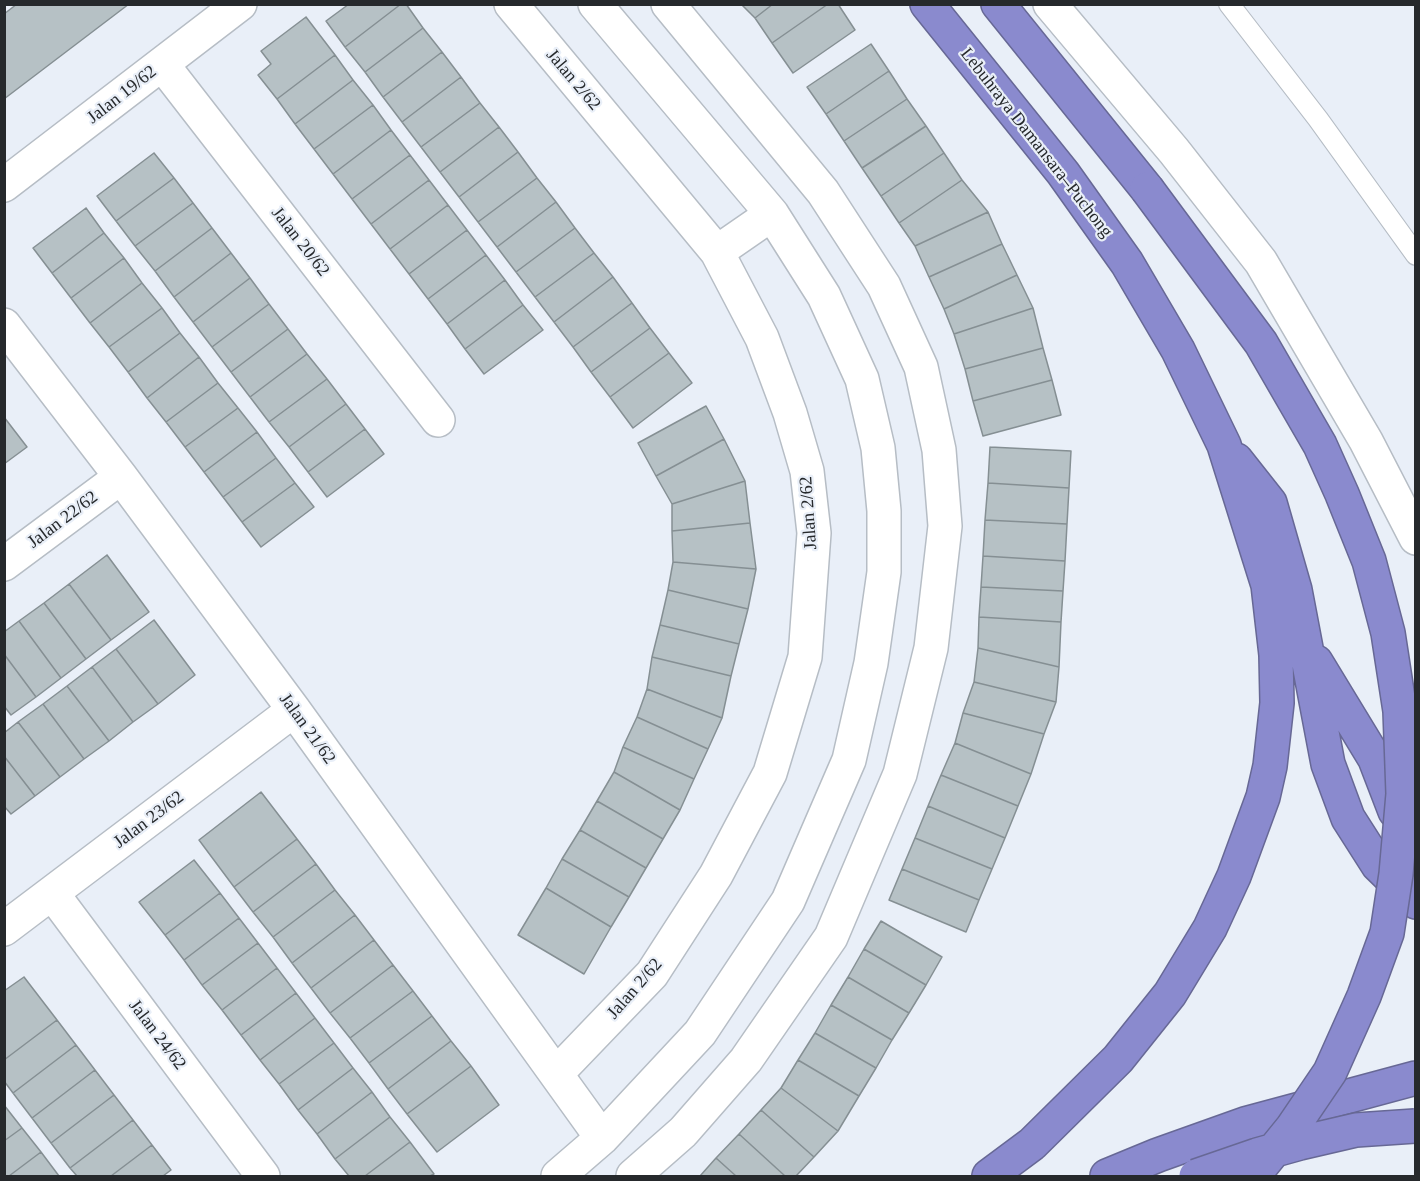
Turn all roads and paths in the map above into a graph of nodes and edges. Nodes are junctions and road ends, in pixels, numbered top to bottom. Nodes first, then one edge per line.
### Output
1 (240, 4) edge
2 (511, 4) edge
3 (596, 4) edge
4 (668, 4) edge
5 (927, 4) edge
6 (998, 4) edge
7 (1050, 4) edge
8 (1229, 4) edge
9 (162, 64) junction
10 (4, 185) edge
11 (772, 214) junction
12 (717, 252) junction
13 (1416, 255) edge
14 (4, 325) edge
15 (438, 420) dead end
16 (1224, 445) junction
17 (121, 477) junction
18 (1416, 538) edge
19 (4, 564) edge
20 (1305, 643) junction
21 (294, 710) junction
22 (849, 760) junction
23 (900, 774) junction
24 (1416, 833) edge
25 (52, 893) junction
26 (1416, 902) edge
27 (4, 929) edge
28 (556, 1074) junction
29 (1416, 1078) edge
30 (1416, 1126) edge
31 (602, 1138) junction
32 (263, 1176) edge
33 (558, 1176) edge
34 (633, 1176) edge
35 (989, 1176) edge
36 (1107, 1176) edge
37 (1196, 1176) edge
38 (1253, 1176) edge

1 - 9 street, Jalan 19/62
2 - 12 street, Jalan 2/62
3 - 11 street
4 - 23 street
5 - 16 highway, Lebuhraya Damansara–Puchong
6 - 38 highway, bridge
7 - 18 street
8 - 13 lane
9 - 10 street, Jalan 19/62
9 - 15 street, Jalan 20/62
11 - 12 street
11 - 22 street
12 - 28 street, Jalan 2/62
14 - 17 street, Jalan 21/62
16 - 20 highway
16 - 35 highway
17 - 19 street, Jalan 22/62
17 - 21 street, Jalan 21/62
20 - 24 highway
20 - 26 highway
21 - 25 street, Jalan 23/62
21 - 28 street, Jalan 21/62
22 - 23 street
22 - 31 street
23 - 34 street
25 - 27 street, Jalan 23/62
25 - 32 street, Jalan 24/62
28 - 31 street, Jalan 21/62
29 - 36 highway
30 - 37 highway, bridge
31 - 33 street

